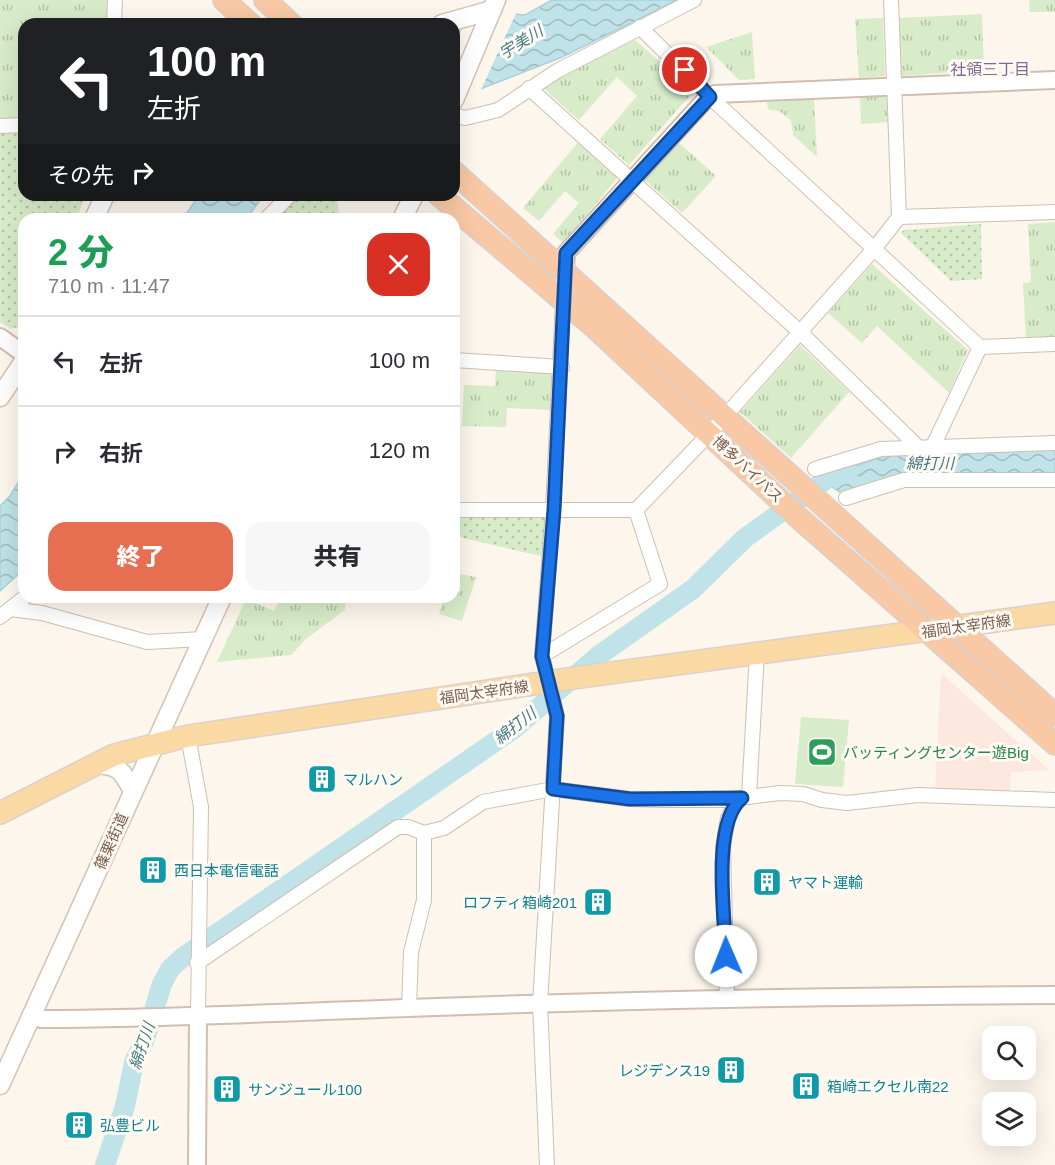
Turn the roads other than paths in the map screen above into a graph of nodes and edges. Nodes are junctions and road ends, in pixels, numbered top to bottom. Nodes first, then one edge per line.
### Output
1 (116, 0) edge
2 (224, 0) edge
3 (265, 0) edge
4 (694, 0) edge
5 (891, 0) edge
6 (491, 12) edge
7 (114, 18) edge
8 (244, 18) edge
9 (284, 18) edge
10 (460, 20) edge
11 (640, 27) junction
12 (1055, 80) edge
13 (460, 86) edge
14 (895, 86) junction
15 (529, 88) junction
16 (710, 97) junction
17 (460, 117) edge
18 (18, 125) edge
19 (0, 126) edge
20 (460, 177) edge
21 (632, 180) junction
22 (284, 201) edge
23 (447, 201) edge
24 (1055, 212) edge
25 (272, 213) edge
26 (899, 217) junction
27 (874, 249) junction
28 (563, 271) junction
29 (563, 302) junction
30 (800, 332) junction
31 (0, 337) edge
32 (1055, 344) edge
33 (980, 347) junction
34 (18, 350) edge
35 (460, 360) edge
36 (562, 367) junction
37 (18, 370) edge
38 (0, 398) edge
39 (724, 417) junction
40 (710, 433) junction
41 (1055, 443) edge
42 (917, 446) junction
43 (933, 446) junction
44 (815, 469) dead end
45 (1055, 480) edge
46 (846, 498) dead end
47 (460, 510) edge
48 (554, 510) junction
49 (636, 510) junction
50 (18, 603) edge
51 (219, 603) edge
52 (5, 613) edge
53 (1055, 613) edge
54 (959, 627) junction
55 (925, 632) junction
56 (203, 639) junction
57 (758, 652) junction
58 (542, 656) junction
59 (547, 677) junction
60 (1055, 715) edge
61 (189, 736) junction
62 (155, 744) junction
63 (1055, 744) edge
64 (95, 764) junction
65 (553, 789) junction
66 (133, 791) junction
67 (746, 797) junction
68 (1055, 800) edge
69 (0, 813) edge
70 (424, 833) junction
71 (197, 958) junction
72 (1055, 995) edge
73 (727, 999) junction
74 (540, 1004) junction
75 (409, 1008) junction
76 (198, 1014) junction
77 (32, 1016) junction
78 (0, 1085) edge
79 (197, 1165) edge
80 (547, 1165) edge

1 - 7 street
2 - 8 highway
3 - 9 highway
4 - 11 street
5 - 14 street
6 - 10 main road
6 - 13 main road
11 - 15 street
11 - 16 street
12 - 14 street
14 - 16 street
14 - 26 street
15 - 17 street
15 - 21 street
16 - 21 street
16 - 27 street
18 - 19 street
20 - 28 highway, 博多バイパス
21 - 28 street
21 - 30 street
22 - 25 street
23 - 29 highway, 博多バイパス
24 - 26 street
26 - 27 street
27 - 30 street
27 - 33 street
28 - 29 street
28 - 39 highway, 博多バイパス
29 - 36 street
29 - 40 highway, 博多バイパス
30 - 39 street
30 - 42 street
31 - 34 street
32 - 33 street
33 - 43 street
35 - 36 street
36 - 48 street
37 - 38 main road
39 - 40 street
39 - 54 highway, 博多バイパス
40 - 49 street
40 - 55 highway, 博多バイパス
41 - 43 street
42 - 43 street
42 - 44 street
45 - 46 street
47 - 48 street
48 - 49 street
48 - 58 street
49 - 58 street
50 - 52 street
51 - 56 main road, 篠栗街道
52 - 56 street
53 - 54 main road, 福岡太宰府線
54 - 55 main road, 福岡太宰府線
54 - 60 highway, 博多バイパス
55 - 57 main road, 福岡太宰府線
55 - 63 highway, 博多バイパス
56 - 62 main road, 篠栗街道
57 - 59 main road, 福岡太宰府線
57 - 67 street
58 - 59 street
59 - 61 main road, 福岡太宰府線
59 - 65 street
61 - 62 main road, 福岡太宰府線
61 - 71 street
62 - 64 main road, 福岡太宰府線
62 - 66 main road, 篠栗街道
64 - 66 main road
64 - 69 main road, 福岡太宰府線
65 - 67 street
65 - 70 street
65 - 74 street
66 - 77 main road, 篠栗街道
67 - 68 street
67 - 73 street
70 - 71 street
70 - 75 street
71 - 76 street
72 - 73 street
73 - 74 street
74 - 75 street
74 - 80 street
75 - 76 street
76 - 77 street
76 - 79 street
77 - 78 main road, 篠栗街道

